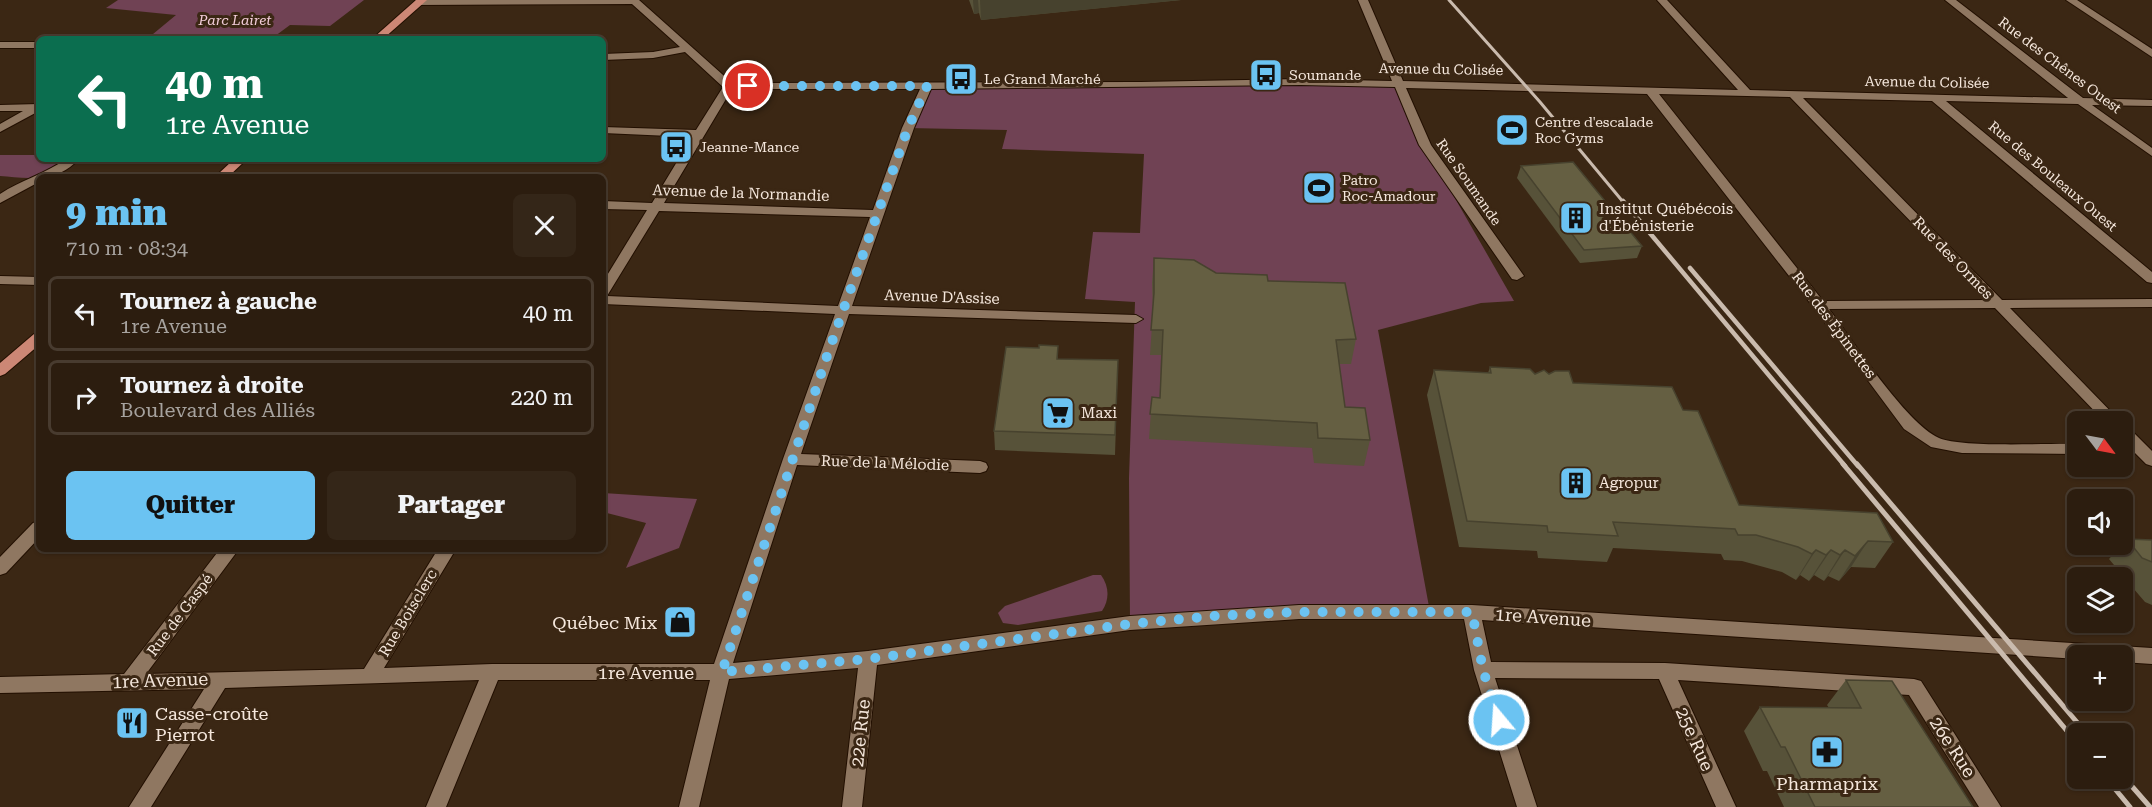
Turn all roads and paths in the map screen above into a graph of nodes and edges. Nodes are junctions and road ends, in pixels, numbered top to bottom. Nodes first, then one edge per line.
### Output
1 (1363, 0) edge
2 (1662, 0) edge
3 (1950, 0) edge
4 (2071, 0) edge
5 (420, 1) edge
6 (633, 1) edge
7 (380, 36) edge
8 (0, 45) edge
9 (36, 45) edge
10 (686, 49) junction
11 (2152, 54) edge
12 (606, 57) edge
13 (1398, 83) junction
14 (729, 86) junction
15 (927, 86) junction
16 (1650, 90) junction
17 (1746, 92) junction
18 (1792, 93) junction
19 (1934, 97) junction
20 (2080, 101) junction
21 (2152, 103) edge
22 (0, 108) edge
23 (36, 108) edge
24 (36, 109) edge
25 (0, 129) edge
26 (606, 130) edge
27 (700, 134) junction
28 (2152, 153) edge
29 (70, 162) edge
30 (238, 162) edge
31 (50, 174) edge
32 (224, 174) edge
33 (36, 180) edge
34 (20, 186) junction
35 (36, 186) edge
36 (0, 199) edge
37 (606, 206) edge
38 (656, 207) junction
39 (878, 214) junction
40 (1517, 276) dead end
41 (2152, 279) edge
42 (0, 280) edge
43 (36, 280) edge
44 (606, 288) edge
45 (606, 300) edge
46 (2152, 303) edge
47 (1998, 304) junction
48 (1819, 305) junction
49 (843, 310) junction
50 (1136, 319) dead end
51 (36, 340) edge
52 (0, 371) edge
53 (2103, 411) edge
54 (2133, 441) edge
55 (2067, 449) edge
56 (2147, 455) edge
57 (791, 459) junction
58 (980, 467) dead end
59 (36, 530) edge
60 (229, 552) edge
61 (445, 552) edge
62 (0, 568) edge
63 (1472, 612) junction
64 (2152, 656) edge
65 (868, 659) junction
66 (1483, 670) junction
67 (1665, 671) junction
68 (492, 672) junction
69 (722, 672) junction
70 (369, 678) junction
71 (220, 679) junction
72 (130, 681) junction
73 (0, 685) edge
74 (139, 807) edge
75 (436, 807) edge
76 (689, 807) edge
77 (852, 807) edge
78 (1527, 807) edge
79 (1726, 807) edge
80 (1992, 807) edge

1 - 13 street, Rue Soumande
2 - 17 street
3 - 20 street, Rue des Chênes Ouest
4 - 11 street
5 - 6 street
5 - 7 main road
6 - 10 street
8 - 9 street
10 - 12 street
10 - 14 street
13 - 15 street, Avenue du Colisée
13 - 16 street, Avenue du Colisée
13 - 40 street, Rue Soumande
14 - 15 street, Avenue du Colisée
14 - 27 street
15 - 39 street
16 - 17 street, Avenue du Colisée
16 - 48 street, Rue des Épinettes
17 - 18 street, Avenue du Colisée
18 - 19 street, Avenue du Colisée
18 - 47 street, Rue des Ormes
19 - 20 street, Avenue du Colisée
19 - 41 street, Rue des Bouleaux Ouest
20 - 21 street, Avenue du Colisée
20 - 28 street, Rue des Chênes Ouest
22 - 23 street
24 - 25 street
26 - 27 street
27 - 38 street
29 - 31 street
30 - 32 main road
33 - 34 street
34 - 35 street
34 - 36 street
37 - 38 street, Avenue de la Normandie
38 - 39 street, Avenue de la Normandie
38 - 44 street
39 - 49 street
42 - 43 street
45 - 49 street, Avenue D'Assise
46 - 47 street
47 - 48 street
47 - 53 street, Rue des Ormes
48 - 55 street, Rue des Épinettes
49 - 50 street, Avenue D'Assise
49 - 57 street
51 - 52 main road
54 - 56 street
57 - 58 street, Rue de la Mélodie
57 - 69 street
59 - 62 street
60 - 72 street, Rue de Gaspé
61 - 70 street, Rue Boisclerc
63 - 64 street, 1re Avenue
63 - 65 street, 1re Avenue
63 - 66 street
65 - 69 street, 1re Avenue
65 - 77 street, 22e Rue
66 - 67 street
66 - 78 street
67 - 79 street, 25e Rue
67 - 80 street, 26e Rue
68 - 69 street, 1re Avenue
68 - 70 street, 1re Avenue
68 - 75 street
69 - 76 street
70 - 71 street, 1re Avenue
71 - 72 street, 1re Avenue
71 - 74 street
72 - 73 street, 1re Avenue

